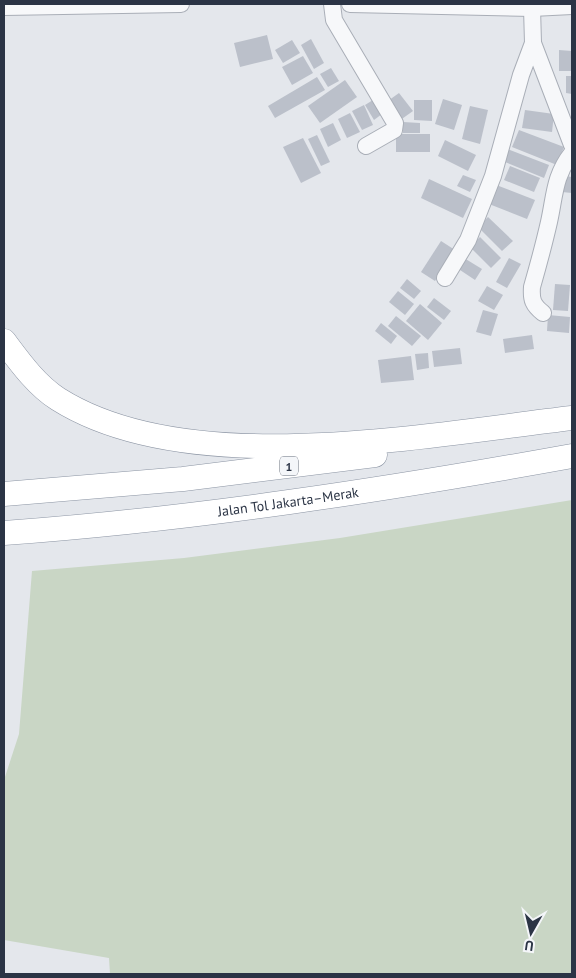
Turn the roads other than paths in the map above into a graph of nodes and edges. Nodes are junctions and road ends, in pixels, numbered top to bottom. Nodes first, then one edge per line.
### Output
1 (181, 4) edge
2 (332, 4) edge
3 (350, 4) edge
4 (388, 4) edge
5 (572, 6) edge
6 (4, 7) edge
7 (532, 8) junction
8 (533, 43) junction
9 (572, 145) edge
10 (366, 146) dead end
11 (572, 153) edge
12 (445, 278) dead end
13 (543, 313) dead end
14 (4, 341) edge
15 (572, 420) edge
16 (572, 456) edge
17 (4, 494) edge
18 (102, 526) junction
19 (4, 533) edge
20 (4, 539) edge

1 - 6 street
2 - 10 street
3 - 4 street
4 - 7 street
5 - 7 street
7 - 8 street
8 - 9 street
8 - 12 street
11 - 13 street
14 - 15 highway
15 - 17 highway, 1
16 - 18 highway, Jalan Tol Jakarta–Merak
18 - 19 highway, Jalan Tol Jakarta–Merak
18 - 20 highway

